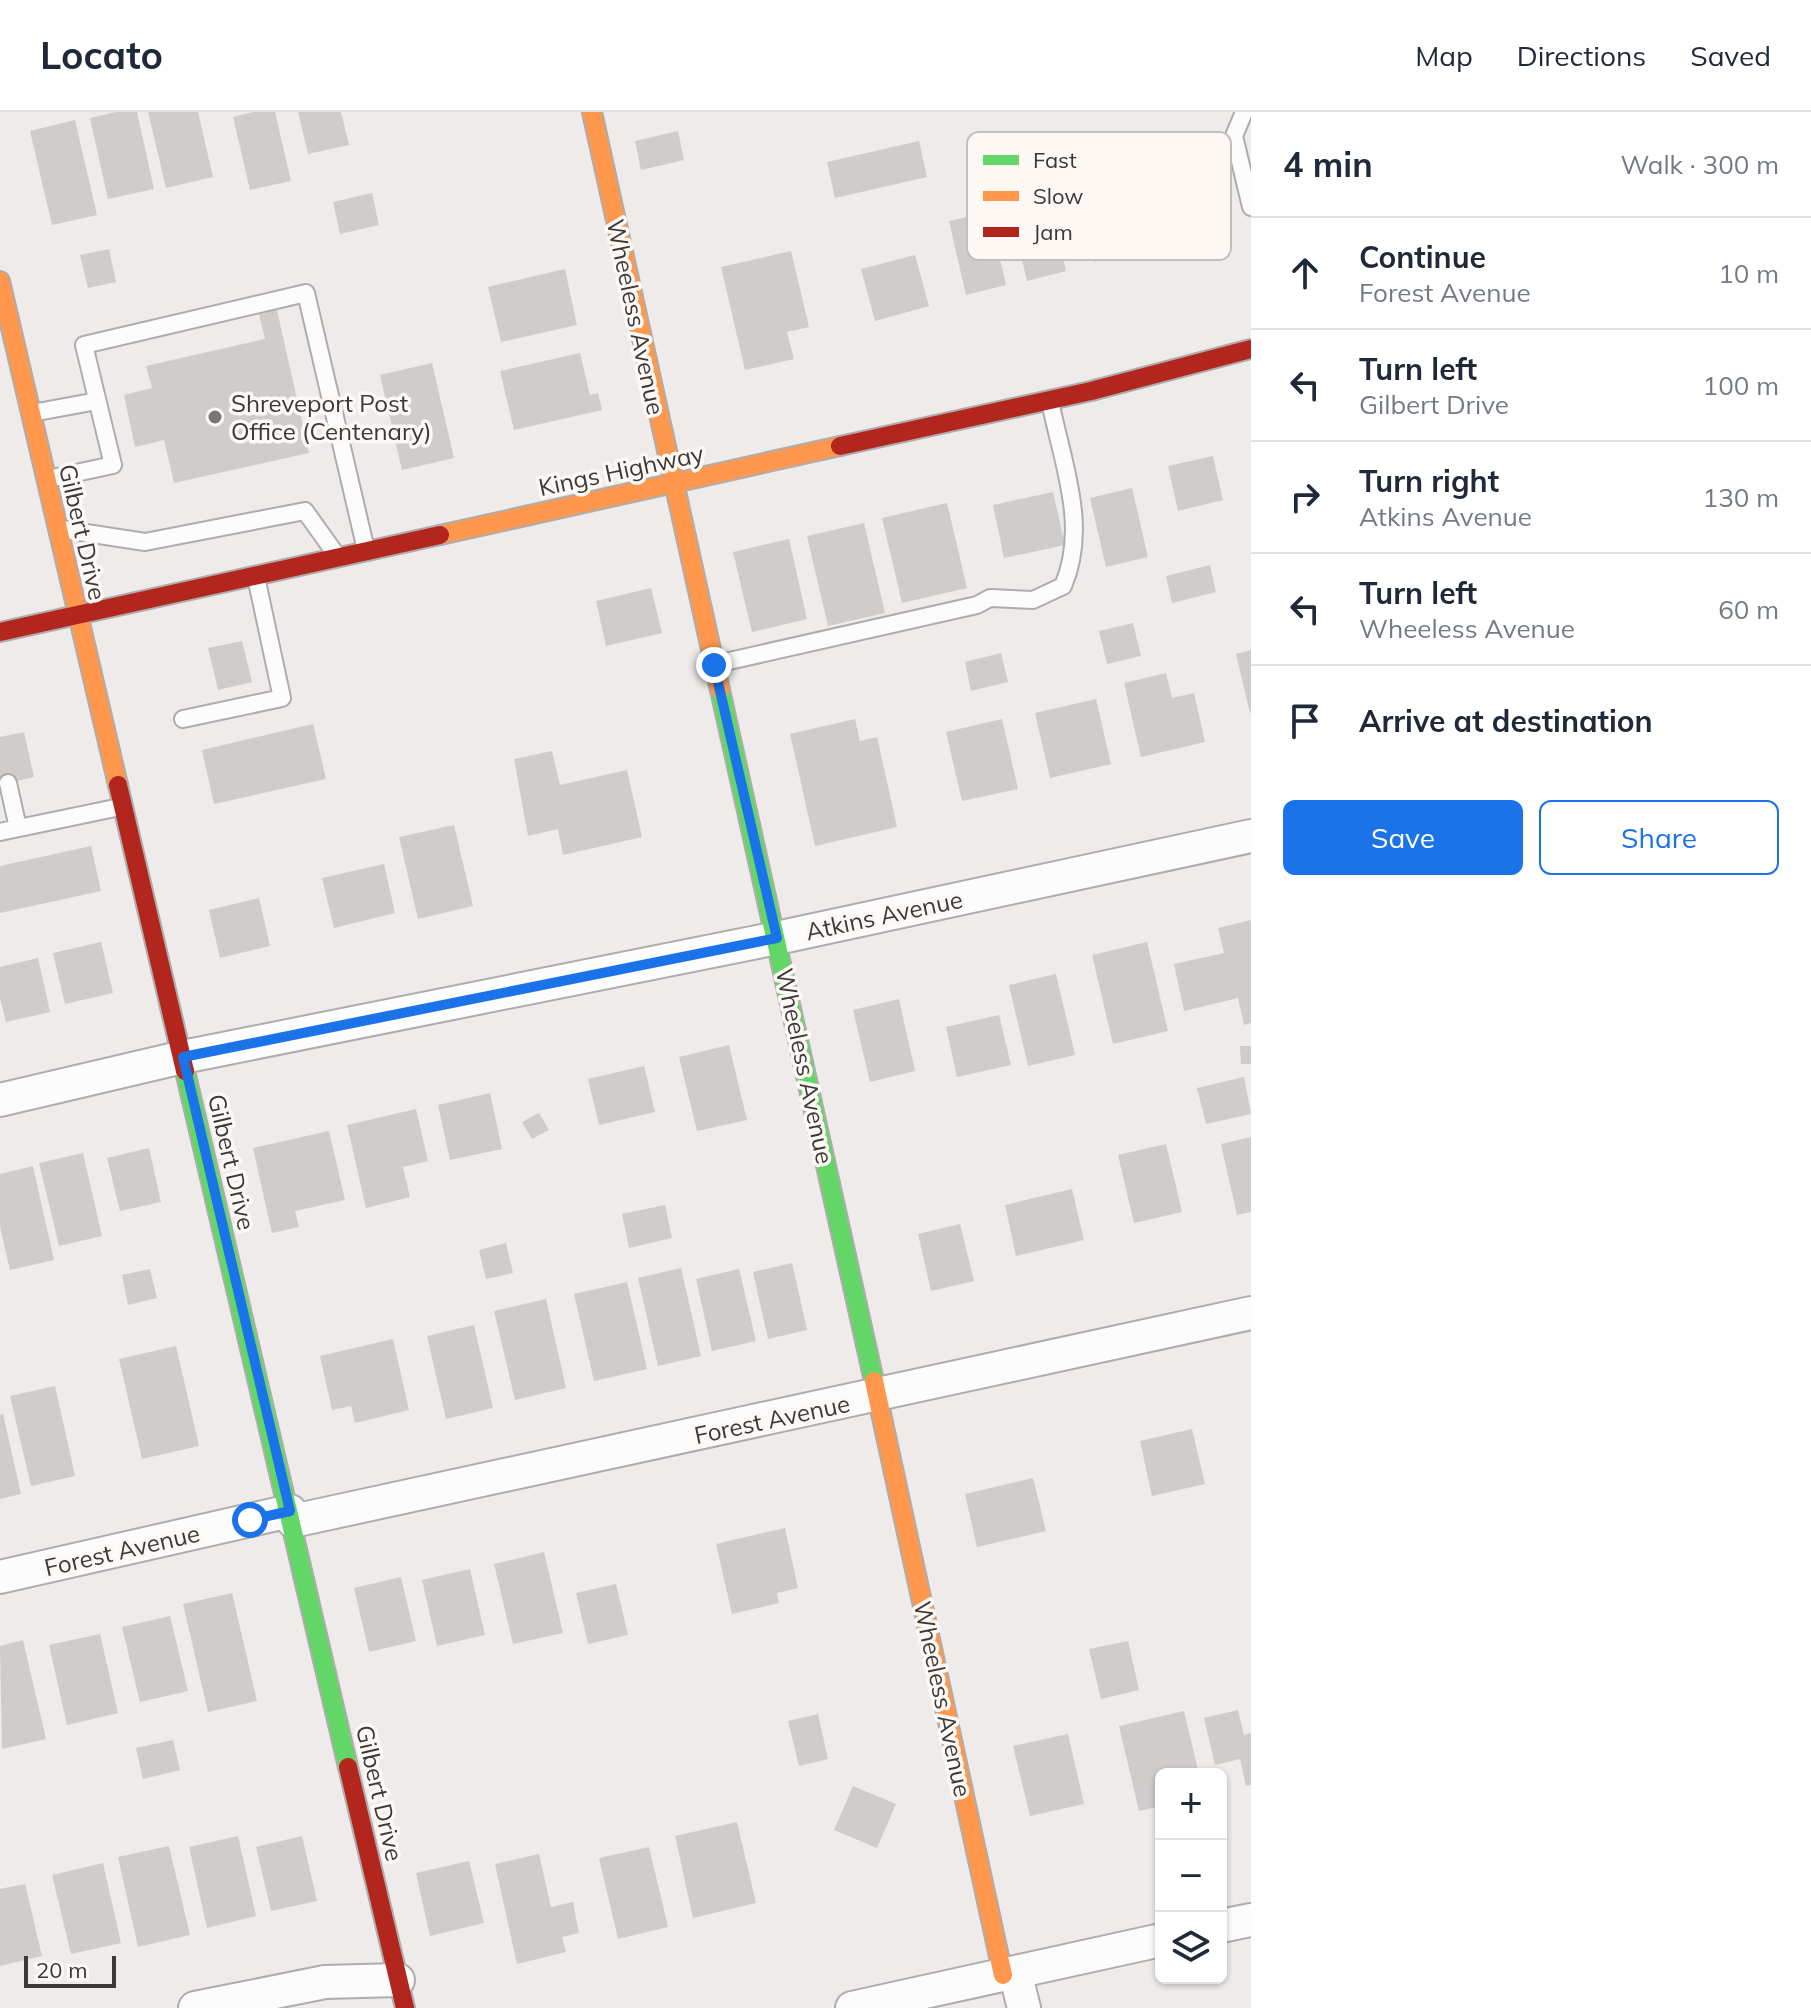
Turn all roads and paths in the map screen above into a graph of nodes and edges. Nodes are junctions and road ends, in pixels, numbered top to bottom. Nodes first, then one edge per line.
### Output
1 (592, 112) edge
2 (1244, 112) edge
3 (1251, 207) edge
4 (0, 281) edge
5 (1251, 349) edge
6 (20, 369) junction
7 (0, 373) edge
8 (1050, 400) junction
9 (97, 401) junction
10 (30, 414) junction
11 (46, 480) junction
12 (672, 484) junction
13 (57, 529) junction
14 (367, 551) junction
15 (339, 558) junction
16 (256, 576) junction
17 (78, 615) junction
18 (0, 632) edge
19 (714, 665) junction
20 (183, 719) dead end
21 (8, 783) dead end
22 (123, 806) junction
23 (18, 828) junction
24 (0, 832) edge
25 (1251, 836) edge
26 (777, 938) junction
27 (183, 1057) junction
28 (0, 1100) edge
29 (1251, 1313) edge
30 (876, 1396) junction
31 (291, 1516) junction
32 (0, 1577) edge
33 (1251, 1920) edge
34 (1227, 1925) edge
35 (1155, 1941) edge
36 (1009, 1973) junction
37 (409, 1999) edge
38 (195, 2008) edge
39 (852, 2008) edge
40 (1024, 2008) edge

1 - 12 street, Wheeless Avenue
2 - 3 lane
4 - 6 street, Gilbert Drive
5 - 8 street, Kings Highway
6 - 7 lane
6 - 10 street, Gilbert Drive
8 - 12 street, Kings Highway
8 - 19 lane
9 - 10 lane
9 - 11 lane
9 - 14 lane
10 - 11 street, Gilbert Drive
11 - 13 street, Gilbert Drive
12 - 14 street, Kings Highway
12 - 19 street, Wheeless Avenue
13 - 15 lane
13 - 17 street, Gilbert Drive
14 - 15 street, Kings Highway
15 - 16 street, Kings Highway
16 - 17 street, Kings Highway
16 - 20 lane
17 - 18 street, Kings Highway
17 - 22 street, Gilbert Drive
19 - 26 street, Wheeless Avenue
21 - 23 lane
22 - 23 lane
22 - 27 street, Gilbert Drive
23 - 24 lane
25 - 26 street, Atkins Avenue
26 - 27 street, Atkins Avenue
26 - 30 street, Wheeless Avenue
27 - 28 street, Atkins Avenue
27 - 31 street, Gilbert Drive
29 - 30 street, Forest Avenue
30 - 31 street, Forest Avenue
30 - 36 street, Wheeless Avenue
31 - 32 street, Forest Avenue
31 - 37 street, Gilbert Drive
33 - 34 street
35 - 36 street
36 - 39 street
36 - 40 street, Wheeless Avenue
37 - 38 street

